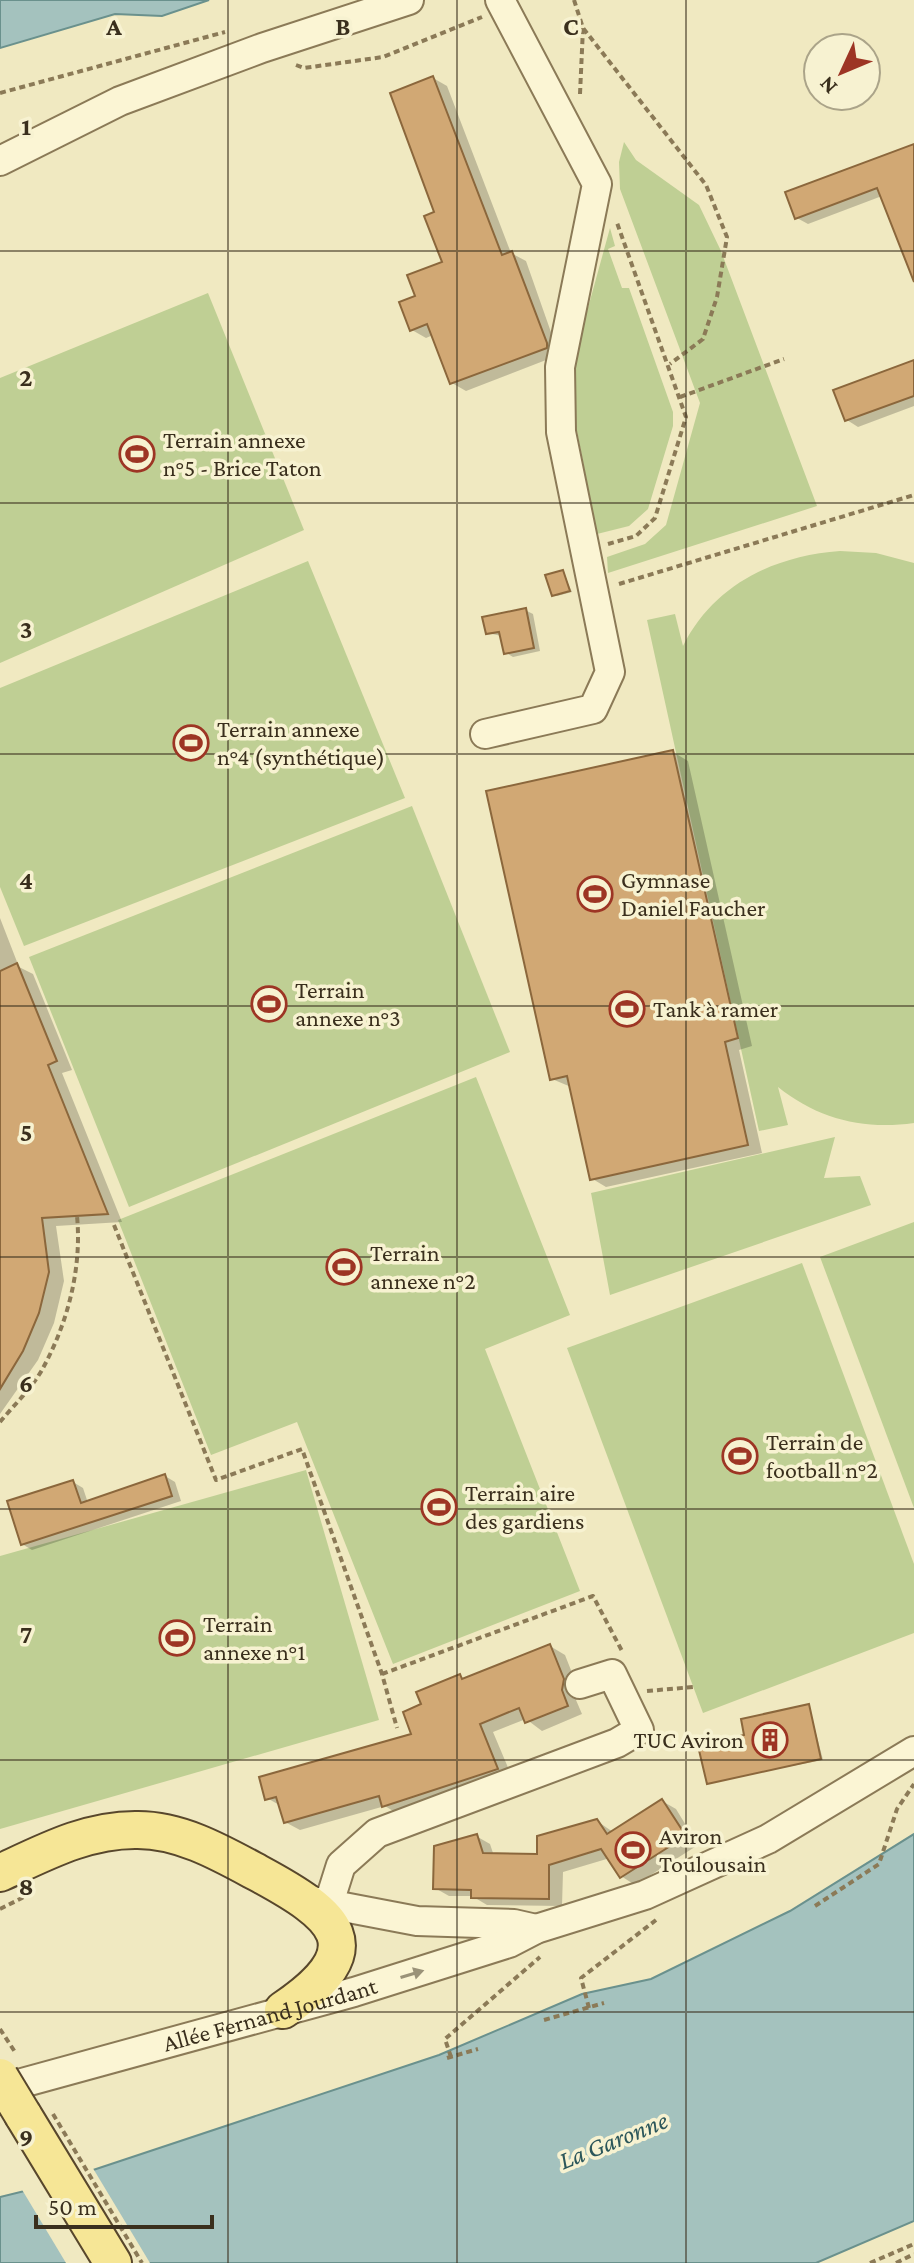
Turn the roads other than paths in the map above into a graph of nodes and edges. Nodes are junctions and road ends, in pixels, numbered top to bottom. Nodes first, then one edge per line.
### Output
1 (409, 0) edge
2 (502, 4) edge
3 (0, 161) edge
4 (485, 734) dead end
5 (580, 1684) dead end
6 (914, 1751) edge
7 (11, 1886) edge
8 (319, 1902) junction
9 (536, 1929) junction
10 (283, 2010) junction
11 (15, 2085) edge
12 (113, 2263) edge

1 - 3 street
2 - 4 street
5 - 8 street
6 - 9 street, Allée Fernand Jourdant
7 - 8 main road
8 - 9 street, Allée Fernand Jourdant
8 - 10 main road
10 -> 9 street, Allée Fernand Jourdant
10 - 11 street, Allée Fernand Jourdant
11 - 12 main road

